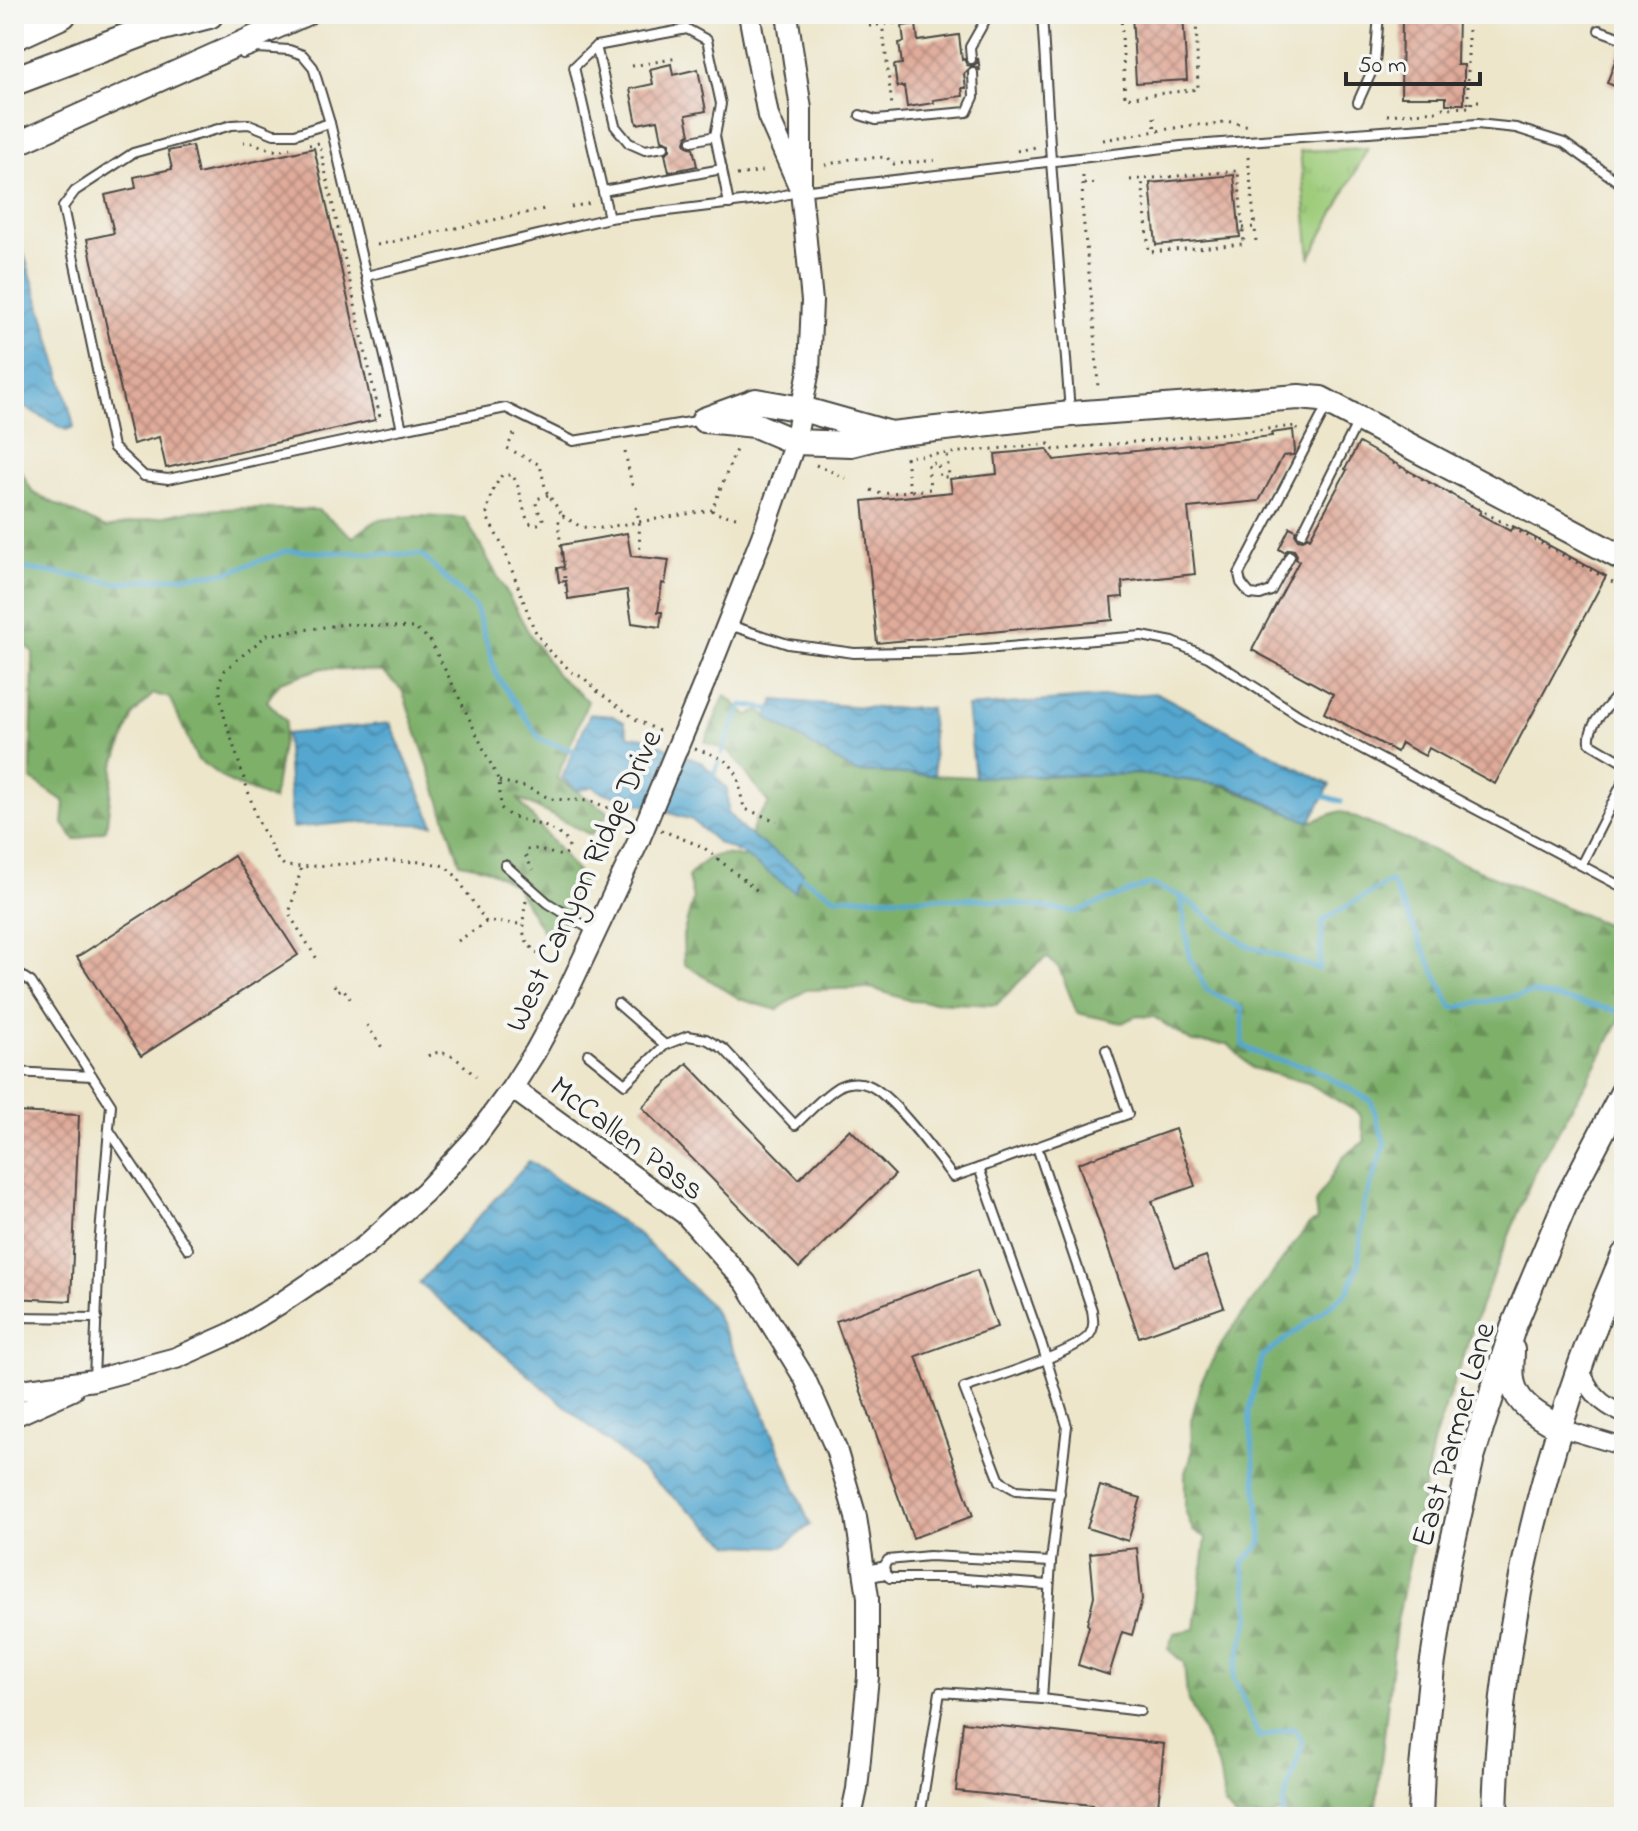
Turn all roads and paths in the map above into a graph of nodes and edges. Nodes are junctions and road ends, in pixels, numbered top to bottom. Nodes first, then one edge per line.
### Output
1 (35, 14) edge
2 (62, 14) edge
3 (156, 14) edge
4 (209, 14) edge
5 (306, 14) edge
6 (631, 14) edge
7 (749, 14) edge
8 (787, 14) edge
9 (881, 14) edge
10 (975, 14) edge
11 (1042, 14) edge
12 (1121, 14) edge
13 (1196, 14) edge
14 (1379, 14) edge
15 (1468, 14) edge
16 (987, 17) dead end
17 (633, 24) dead end
18 (883, 24) junction
19 (869, 26) dead end
20 (14, 28) edge
21 (1599, 30) dead end
22 (14, 36) edge
23 (1624, 39) edge
24 (596, 46) junction
25 (678, 58) dead end
26 (971, 59) dead end
27 (632, 66) dead end
28 (973, 73) dead end
29 (14, 79) edge
30 (1479, 101) dead end
31 (1358, 102) dead end
32 (97, 106) junction
33 (1468, 107) junction
34 (892, 109) dead end
35 (860, 115) dead end
36 (1387, 115) dead end
37 (1154, 117) dead end
38 (330, 123) junction
39 (1249, 126) dead end
40 (1155, 132) junction
41 (715, 136) junction
42 (692, 141) dead end
43 (1094, 142) dead end
44 (319, 143) dead end
45 (14, 145) edge
46 (664, 147) dead end
47 (1036, 147) dead end
48 (1007, 152) dead end
49 (1248, 157) dead end
50 (940, 160) dead end
51 (1051, 161) junction
52 (825, 165) dead end
53 (722, 169) junction
54 (763, 171) dead end
55 (737, 175) dead end
56 (1083, 176) dead end
57 (1142, 179) junction
58 (1130, 180) dead end
59 (1099, 183) dead end
60 (1239, 183) junction
61 (1251, 183) junction
62 (1084, 184) junction
63 (1624, 186) edge
64 (603, 191) junction
65 (801, 191) junction
66 (591, 203) dead end
67 (729, 204) junction
68 (571, 207) dead end
69 (549, 208) dead end
70 (609, 218) junction
71 (1255, 227) junction
72 (1243, 228) junction
73 (1256, 243) dead end
74 (377, 245) dead end
75 (366, 276) junction
76 (1098, 395) dead end
77 (1329, 403) junction
78 (802, 409) junction
79 (1071, 414) junction
80 (1359, 419) junction
81 (704, 420) junction
82 (381, 422) dead end
83 (402, 429) junction
84 (514, 434) dead end
85 (891, 434) junction
86 (1298, 438) dead end
87 (795, 442) junction
88 (737, 447) dead end
89 (625, 452) dead end
90 (947, 454) junction
91 (1388, 460) dead end
92 (816, 465) dead end
93 (846, 478) dead end
94 (632, 485) dead end
95 (871, 490) dead end
96 (910, 491) junction
97 (548, 495) junction
98 (636, 507) dead end
99 (712, 510) junction
100 (563, 516) junction
101 (736, 517) dead end
102 (639, 521) junction
103 (1302, 533) dead end
104 (1290, 556) dead end
105 (640, 557) dead end
106 (1624, 559) edge
107 (1624, 588) edge
108 (567, 594) dead end
109 (729, 625) junction
110 (1624, 684) edge
111 (665, 734) dead end
112 (692, 748) dead end
113 (1624, 763) edge
114 (1624, 780) edge
115 (777, 821) dead end
116 (505, 865) dead end
117 (1581, 865) junction
118 (302, 867) junction
119 (529, 887) junction
120 (1624, 888) edge
121 (486, 922) junction
122 (521, 924) junction
123 (595, 932) junction
124 (458, 941) dead end
125 (317, 959) dead end
126 (555, 964) dead end
127 (14, 971) edge
128 (334, 985) dead end
129 (351, 1000) dead end
130 (618, 1004) dead end
131 (367, 1025) dead end
132 (665, 1045) junction
133 (383, 1049) dead end
134 (1106, 1050) dead end
135 (588, 1054) dead end
136 (428, 1056) dead end
137 (14, 1072) edge
138 (92, 1076) junction
139 (476, 1077) dead end
140 (512, 1088) junction
141 (1624, 1090) edge
142 (108, 1129) junction
143 (1037, 1147) junction
144 (979, 1168) junction
145 (188, 1249) dead end
146 (1624, 1255) edge
147 (14, 1317) edge
148 (97, 1318) junction
149 (1513, 1328) junction
150 (1046, 1359) junction
151 (1580, 1367) junction
152 (94, 1380) junction
153 (14, 1391) edge
154 (1624, 1415) edge
155 (14, 1416) edge
156 (1560, 1428) junction
157 (1624, 1447) edge
158 (1060, 1493) junction
159 (1051, 1562) junction
160 (873, 1573) junction
161 (1049, 1585) junction
162 (1042, 1699) junction
163 (1140, 1711) dead end
164 (851, 1817) edge
165 (920, 1817) edge
166 (1420, 1817) edge
167 (1495, 1817) edge

1 - 20 highway
2 - 22 highway
3 - 29 highway
4 - 29 highway
5 - 32 main road
6 - 17 path
7 - 65 street, West Canyon Ridge Drive
8 - 65 street, West Canyon Ridge Drive
9 - 18 path
10 - 18 path
11 - 51 lane
12 - 13 path
14 - 31 lane
15 - 33 path
16 - 26 lane
18 - 19 path
18 - 34 path
21 - 23 lane
24 - 41 lane
24 - 46 lane
24 - 64 lane
25 - 27 path
28 - 35 lane
30 - 33 path
32 - 38 lane
32 - 45 main road
33 - 36 path
37 - 40 path
38 - 75 lane
38 - 83 lane
39 - 40 path
40 - 43 path
41 - 42 lane
41 - 53 lane
44 - 82 path
47 - 48 path
49 - 61 path
50 - 52 path
51 - 63 lane
51 - 65 lane
51 - 79 lane
53 - 64 lane
53 - 67 lane
54 - 55 path
56 - 62 path
57 - 58 path
57 - 60 path
57 - 72 path
59 - 62 path
60 - 61 path
60 - 72 path
61 - 71 path
62 - 76 path
64 - 70 lane
65 - 67 lane
65 - 78 street, West Canyon Ridge Drive
66 - 68 path
67 - 70 lane
69 - 74 path
70 - 75 lane
71 - 72 path
71 - 73 path
75 - 83 lane
77 - 79 main road
77 - 80 main road
77 - 104 lane
78 - 81 main road
78 - 85 main road
78 - 87 street, West Canyon Ridge Drive
79 - 85 main road
80 - 103 lane
80 - 106 main road
81 - 83 lane
81 - 87 main road
84 - 97 path
85 - 87 main road
86 - 90 path
87 - 109 street, West Canyon Ridge Drive
88 - 99 path
89 - 94 path
90 - 96 path
90 - 96 path
91 - 107 path
92 - 93 path
95 - 96 path
97 - 100 path
97 - 111 path
98 - 102 path
99 - 101 path
99 - 102 path
100 - 102 path
100 - 108 path
102 - 105 path
109 - 117 lane
109 - 123 street, West Canyon Ridge Drive, bridge
110 - 113 lane
112 - 115 path
114 - 117 lane
116 - 119 lane
117 - 120 lane
118 - 119 path
118 - 121 path
118 - 125 path
119 - 122 path
119 - 123 lane
121 - 122 path
121 - 124 path
122 - 126 path
123 - 140 street, West Canyon Ridge Drive
127 - 138 lane
128 - 129 path
130 - 132 lane
131 - 133 path
132 - 135 lane
132 - 144 lane
134 - 143 lane
136 - 139 path
137 - 138 lane
138 - 142 lane
140 - 152 street, West Canyon Ridge Drive
140 - 160 street, McCallen Pass
141 - 149 main road, East Parmer Lane
142 - 145 lane
142 - 148 lane
143 - 144 lane
143 - 150 lane
144 - 150 lane
146 - 151 main road
147 - 148 lane
148 - 152 lane
149 - 156 main road
149 - 166 main road, East Parmer Lane
150 - 158 lane
150 - 158 lane
151 - 154 street
151 - 156 main road
152 - 153 street, West Canyon Ridge Drive
152 - 155 street, West Canyon Ridge Drive
156 - 157 street
156 - 167 main road
158 - 159 lane
159 - 160 lane
159 - 161 lane
160 - 161 lane
160 - 164 street, McCallen Pass
161 - 162 lane
162 - 163 lane
162 - 165 lane

